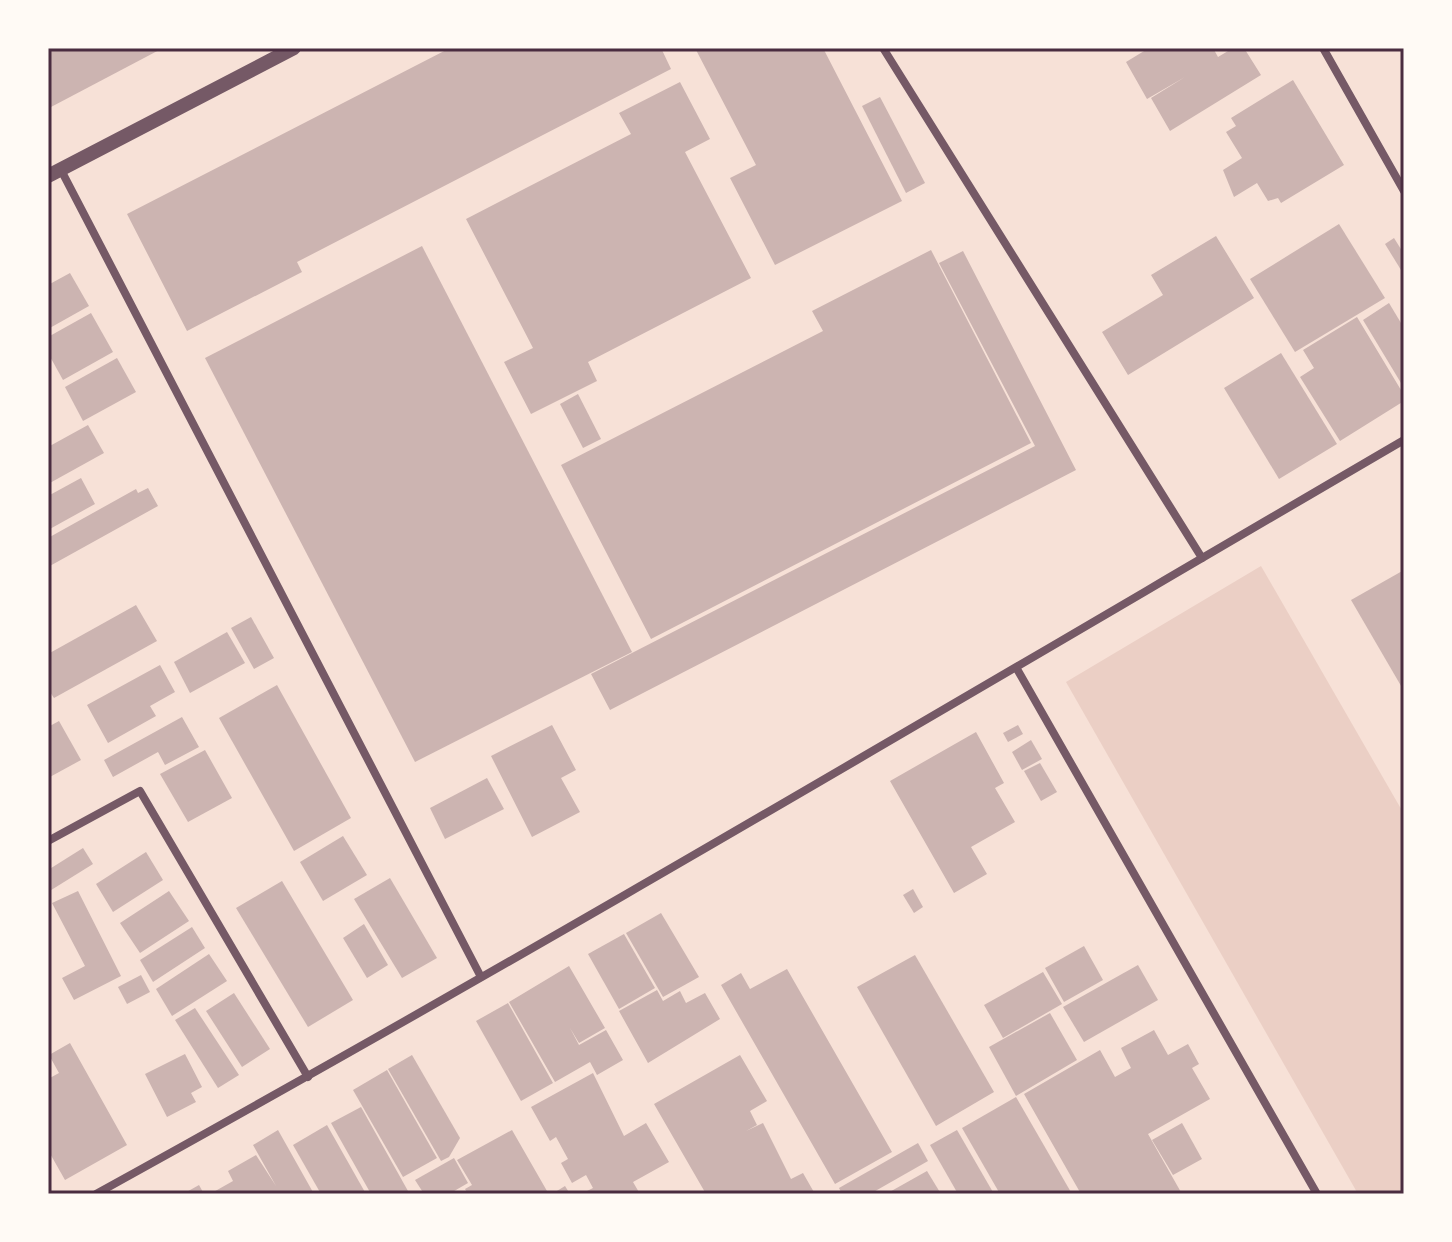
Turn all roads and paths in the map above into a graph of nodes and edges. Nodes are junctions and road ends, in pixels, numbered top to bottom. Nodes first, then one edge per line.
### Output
1 (294, 48) edge
2 (883, 48) edge
3 (1323, 48) edge
4 (54, 173) edge
5 (1404, 191) edge
6 (1404, 440) edge
7 (1202, 558) junction
8 (1017, 669) junction
9 (48, 841) edge
10 (481, 977) junction
11 (308, 1077) junction
12 (96, 1194) edge
13 (1317, 1194) edge

1 - 4 street
2 - 7 street
3 - 5 street
4 - 10 street
6 - 7 street
7 - 8 street
8 - 10 street
8 - 13 street
9 - 11 street
10 - 11 street
11 - 12 street

